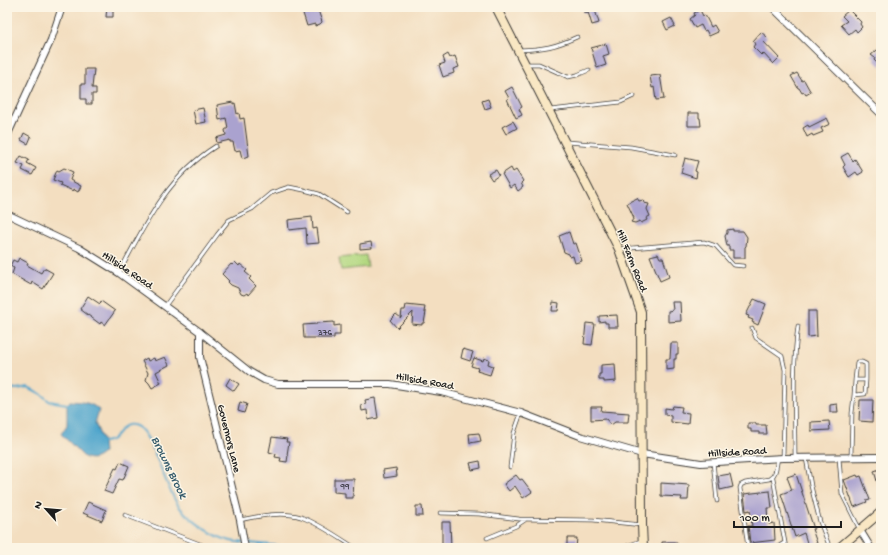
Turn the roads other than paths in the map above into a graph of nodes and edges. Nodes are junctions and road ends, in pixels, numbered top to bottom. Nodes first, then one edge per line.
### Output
1 (62, 7) edge
2 (496, 7) edge
3 (772, 7) edge
4 (577, 36) dead end
5 (518, 50) junction
6 (525, 64) junction
7 (589, 70) dead end
8 (634, 96) dead end
9 (549, 111) junction
10 (881, 114) edge
11 (7, 136) edge
12 (565, 142) junction
13 (216, 146) dead end
14 (675, 155) dead end
15 (347, 212) dead end
16 (7, 214) edge
17 (619, 249) junction
18 (743, 266) dead end
19 (118, 273) junction
20 (165, 306) junction
21 (798, 326) dead end
22 (752, 328) dead end
23 (200, 332) junction
24 (855, 380) junction
25 (866, 380) junction
26 (854, 395) junction
27 (520, 413) junction
28 (642, 454) junction
29 (851, 457) junction
30 (881, 457) edge
31 (780, 458) junction
32 (795, 458) junction
33 (806, 458) junction
34 (839, 458) junction
35 (713, 462) junction
36 (510, 468) dead end
37 (773, 478) junction
38 (718, 501) dead end
39 (881, 512) edge
40 (440, 513) dead end
41 (125, 516) dead end
42 (240, 520) junction
43 (526, 520) junction
44 (642, 525) junction
45 (860, 530) junction
46 (487, 538) dead end
47 (784, 543) junction
48 (643, 544) edge
49 (210, 548) edge
50 (245, 548) edge
51 (355, 548) edge
52 (621, 548) edge
53 (748, 548) edge
54 (776, 548) edge
55 (786, 548) edge
56 (830, 548) edge
57 (838, 548) edge
58 (871, 548) edge

1 - 11 street
2 - 5 main road, Hill Farm Road
3 - 10 street
4 - 5 lane
5 - 6 main road, Hill Farm Road
6 - 7 lane
6 - 9 main road, Hill Farm Road
8 - 9 lane
9 - 12 main road, Hill Farm Road
12 - 14 lane
12 - 17 main road, Hill Farm Road
13 - 19 lane
15 - 20 lane
16 - 19 street, Hillside Road
17 - 18 lane
17 - 28 main road, Hill Farm Road
19 - 20 street, Hillside Road
20 - 23 street, Hillside Road
21 - 32 lane
22 - 31 lane
23 - 27 street, Hillside Road
23 - 42 street, Governors Lane
24 - 25 lane
24 - 25 lane
24 - 26 lane
25 - 26 lane
26 - 29 lane
27 - 28 street, Hillside Road
27 - 36 lane
28 - 35 street, Hillside Road
28 - 44 main road, Hill Farm Road
29 - 30 street, Hillside Road
29 - 34 street, Hillside Road
31 - 32 street, Hillside Road
31 - 35 street, Hillside Road
31 - 37 lane
32 - 33 street, Hillside Road
33 - 34 street, Hillside Road
33 - 56 lane
34 - 45 lane
35 - 38 lane
37 - 47 lane
37 - 53 lane
39 - 45 main road
40 - 43 lane
41 - 49 lane
42 - 50 street, Governors Lane
42 - 51 lane
43 - 44 lane
43 - 46 lane
44 - 48 main road, Hill Farm Road
45 - 57 main road
45 - 58 street
47 - 54 lane
47 - 55 lane
48 - 52 lane

